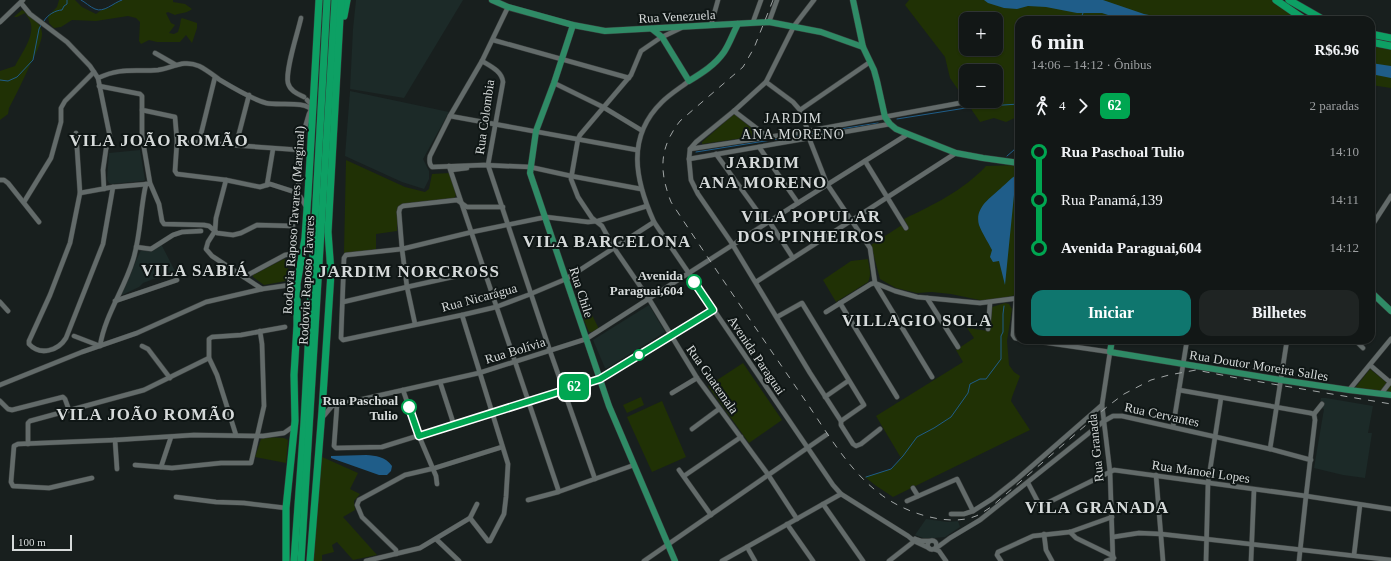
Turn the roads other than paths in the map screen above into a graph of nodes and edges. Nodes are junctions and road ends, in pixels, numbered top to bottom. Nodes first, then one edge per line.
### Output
1 (316, 0) edge
2 (319, 0) edge
3 (327, 0) edge
4 (335, 0) edge
5 (341, 0) edge
6 (347, 0) edge
7 (492, 0) edge
8 (718, 0) edge
9 (761, 0) edge
10 (777, 0) edge
11 (814, 0) edge
12 (853, 0) edge
13 (1276, 0) edge
14 (1289, 0) edge
15 (22, 1) edge
16 (508, 7) junction
17 (318, 14) junction
18 (1299, 16) edge
19 (1317, 16) edge
20 (301, 18) dead end
21 (0, 22) edge
22 (753, 22) junction
23 (769, 22) junction
24 (738, 24) junction
25 (573, 25) junction
26 (711, 25) junction
27 (794, 26) junction
28 (685, 27) junction
29 (652, 29) junction
30 (1375, 35) edge
31 (662, 37) junction
32 (340, 38) junction
33 (1391, 38) edge
34 (493, 40) junction
35 (1375, 43) edge
36 (1391, 46) edge
37 (864, 47) junction
38 (155, 53) dead end
39 (562, 60) junction
40 (482, 61) junction
41 (870, 62) junction
42 (176, 65) junction
43 (94, 72) junction
44 (215, 76) junction
45 (98, 78) junction
46 (629, 78) junction
47 (689, 81) junction
48 (766, 82) junction
49 (554, 83) junction
50 (315, 84) junction
51 (99, 86) junction
52 (249, 95) junction
53 (959, 103) edge
54 (309, 105) junction
55 (603, 107) junction
56 (142, 110) junction
57 (800, 110) junction
58 (734, 111) junction
59 (450, 116) junction
60 (885, 117) junction
61 (890, 124) junction
62 (496, 125) junction
63 (641, 130) junction
64 (536, 131) junction
65 (808, 132) junction
66 (76, 133) dead end
67 (908, 134) junction
68 (768, 137) junction
69 (818, 137) junction
70 (809, 138) junction
71 (578, 140) junction
72 (177, 141) junction
73 (199, 142) junction
74 (236, 145) junction
75 (769, 145) junction
76 (812, 146) junction
77 (759, 147) junction
78 (273, 149) junction
79 (690, 149) junction
80 (300, 150) junction
81 (637, 150) junction
82 (729, 152) junction
83 (956, 153) junction
84 (716, 154) junction
85 (766, 157) junction
86 (689, 159) junction
87 (865, 161) junction
88 (1015, 162) edge
89 (722, 163) junction
90 (488, 165) junction
91 (530, 167) junction
92 (450, 168) junction
93 (571, 176) junction
94 (0, 180) edge
95 (226, 180) junction
96 (148, 184) junction
97 (828, 184) junction
98 (267, 185) junction
99 (113, 187) junction
100 (104, 189) junction
101 (641, 189) junction
102 (80, 193) junction
103 (298, 193) junction
104 (1391, 196) edge
105 (887, 197) junction
106 (24, 202) junction
107 (798, 202) junction
108 (463, 204) junction
109 (647, 206) junction
110 (503, 207) junction
111 (307, 208) junction
112 (546, 217) junction
113 (598, 221) junction
114 (851, 221) junction
115 (1375, 221) edge
116 (39, 222) dead end
117 (654, 222) junction
118 (768, 222) junction
119 (509, 225) junction
120 (293, 226) dead end
121 (906, 228) dead end
122 (201, 231) dead end
123 (215, 232) junction
124 (472, 232) junction
125 (733, 245) junction
126 (136, 247) junction
127 (614, 248) junction
128 (402, 249) junction
129 (291, 254) dead end
130 (793, 258) junction
131 (484, 270) junction
132 (688, 274) junction
133 (244, 277) junction
134 (566, 279) junction
135 (177, 280) dead end
136 (756, 282) junction
137 (875, 283) junction
138 (297, 284) junction
139 (407, 287) junction
140 (262, 289) junction
141 (531, 294) junction
142 (1375, 295) edge
143 (927, 298) junction
144 (1015, 298) edge
145 (649, 299) junction
146 (115, 301) junction
147 (0, 302) edge
148 (343, 302) junction
149 (840, 303) junction
150 (990, 303) junction
151 (1388, 304) edge
152 (496, 307) junction
153 (713, 310) junction
154 (8, 311) dead end
155 (826, 312) dead end
156 (1391, 312) edge
157 (462, 315) junction
158 (776, 318) junction
159 (1015, 318) edge
160 (415, 324) junction
161 (285, 327) dead end
162 (988, 329) dead end
163 (260, 331) junction
164 (68, 332) junction
165 (670, 335) junction
166 (74, 336) junction
167 (66, 338) junction
168 (1015, 338) edge
169 (586, 339) junction
170 (1391, 339) edge
171 (1055, 344) edge
172 (1111, 344) edge
173 (1186, 344) edge
174 (1286, 344) edge
175 (1358, 344) edge
176 (100, 346) junction
177 (142, 346) dead end
178 (958, 347) dead end
179 (1363, 348) dead end
180 (550, 351) junction
181 (1110, 352) junction
182 (209, 358) junction
183 (514, 361) junction
184 (1370, 365) junction
185 (1183, 366) junction
186 (479, 373) junction
187 (932, 377) dead end
188 (170, 378) junction
189 (697, 378) junction
190 (600, 379) junction
191 (1281, 380) junction
192 (848, 381) junction
193 (440, 382) junction
194 (1391, 382) edge
195 (0, 385) edge
196 (403, 390) junction
197 (564, 390) junction
198 (1179, 390) junction
199 (1350, 390) junction
200 (672, 393) dead end
201 (1381, 394) junction
202 (323, 395) junction
203 (1391, 395) edge
204 (825, 397) junction
205 (897, 397) dead end
206 (1221, 398) junction
207 (0, 401) edge
208 (528, 401) junction
209 (1322, 404) dead end
210 (335, 405) junction
211 (1102, 405) junction
212 (1277, 407) junction
213 (720, 409) junction
214 (69, 410) junction
215 (491, 413) junction
216 (1314, 414) junction
217 (322, 419) junction
218 (841, 421) junction
219 (1104, 421) junction
220 (295, 425) junction
221 (454, 425) junction
222 (1173, 427) junction
223 (692, 429) dead end
224 (880, 429) dead end
225 (282, 434) junction
226 (236, 435) junction
227 (826, 435) dead end
228 (258, 436) junction
229 (419, 436) junction
230 (170, 437) junction
231 (741, 437) junction
232 (1215, 437) junction
233 (115, 440) junction
234 (28, 444) junction
235 (293, 445) junction
236 (502, 447) junction
237 (807, 448) junction
238 (1270, 449) junction
239 (1311, 460) junction
240 (634, 465) junction
241 (135, 466) dead end
242 (161, 467) junction
243 (118, 469) dead end
244 (432, 469) junction
245 (679, 470) dead end
246 (1110, 472) junction
247 (1156, 475) junction
248 (684, 476) junction
249 (769, 476) junction
250 (92, 478) dead end
251 (595, 480) junction
252 (1028, 483) junction
253 (1208, 483) junction
254 (437, 484) dead end
255 (913, 488) dead end
256 (1254, 490) junction
257 (558, 492) junction
258 (841, 494) junction
259 (918, 496) junction
260 (1306, 496) junction
261 (176, 497) dead end
262 (528, 500) dead end
263 (907, 501) dead end
264 (477, 504) dead end
265 (823, 504) junction
266 (1360, 505) junction
267 (286, 508) junction
268 (1391, 508) edge
269 (973, 511) junction
270 (951, 514) dead end
271 (711, 516) junction
272 (1112, 517) junction
273 (470, 518) junction
274 (797, 519) junction
275 (787, 524) junction
276 (1070, 532) junction
277 (1044, 534) junction
278 (1161, 534) junction
279 (1113, 536) junction
280 (950, 538) junction
281 (1206, 538) junction
282 (436, 539) junction
283 (915, 540) junction
284 (932, 541) junction
285 (668, 545) junction
286 (1252, 545) junction
287 (747, 547) junction
288 (933, 549) junction
289 (1300, 550) junction
290 (394, 554) junction
291 (1354, 555) junction
292 (1113, 558) edge
293 (457, 560) edge
294 (892, 560) edge
295 (1391, 560) edge
296 (286, 561) edge
297 (294, 561) edge
298 (300, 561) edge
299 (310, 561) edge
300 (366, 561) edge
301 (394, 561) edge
302 (644, 561) edge
303 (675, 561) edge
304 (722, 561) edge
305 (755, 561) edge
306 (813, 561) edge
307 (863, 561) edge
308 (946, 561) edge
309 (1000, 561) edge
310 (1052, 561) edge
311 (1106, 561) edge
312 (1163, 561) edge
313 (1206, 561) edge
314 (1250, 561) edge
315 (1299, 561) edge

1 - 17 highway
2 - 17 highway, Rodovia Raposo Tavares (Marginal)
3 - 297 highway, Rodovia Raposo Tavares
4 - 298 highway, Rodovia Raposo Tavares
5 - 32 highway
6 - 32 highway
7 - 16 main road, Rua Venezuela
8 - 26 street
9 - 22 street
10 - 23 street
11 - 27 street
12 - 37 main road
13 - 18 highway
14 - 19 highway
15 - 21 street
15 - 43 street
16 - 25 main road, Rua Venezuela
16 - 34 street
17 - 50 highway, Rodovia Raposo Tavares (Marginal)
20 - 54 street
22 - 23 main road, Rua Venezuela
22 - 24 main road, Rua Venezuela
23 - 27 main road, Rua Venezuela
24 - 26 main road, Rua Venezuela
24 - 47 main road, Avenida Paraguai
25 - 29 main road, Rua Venezuela
25 - 39 main road, Rua Chile
26 - 28 main road, Rua Venezuela
27 - 37 main road, Rua Venezuela
27 - 48 street
28 - 29 main road, Rua Venezuela
28 - 31 street, Rua Guatemala
29 - 31 main road
30 - 33 highway
31 - 46 street, Rua Guatemala
31 - 47 main road
32 - 202 highway
34 - 39 street
34 - 40 street
35 - 36 highway
37 - 41 main road
38 - 42 street
39 - 46 street
39 - 49 main road, Rua Chile
40 - 59 street
40 - 62 street, Rua Colombia
41 - 57 street
41 - 60 main road
42 - 44 street
42 - 45 street
43 - 45 street
43 - 106 street
44 - 52 street
44 - 73 street
45 - 51 street
46 - 55 street, Rua Guatemala
47 - 63 street, Avenida Paraguai
48 - 57 street
48 - 58 street
49 - 55 street
49 - 64 main road, Rua Chile
50 - 54 highway, Rodovia Raposo Tavares (Marginal)
50 - 54 street
51 - 56 street
51 - 100 street
52 - 54 street
52 - 74 street
53 - 60 street
54 - 80 street
54 - 111 highway, Rodovia Raposo Tavares (Marginal)
55 - 63 street
55 - 71 street, Rua Guatemala
56 - 72 street
56 - 96 street
57 - 65 street
58 - 68 street
58 - 79 street
59 - 62 street
59 - 92 street
60 - 61 main road
60 - 65 street
61 - 67 main road
61 - 69 street
62 - 64 street
62 - 90 street, Rua Colombia
63 - 81 street, Avenida Paraguai
64 - 71 street
64 - 91 main road, Rua Chile
65 - 68 street
66 - 102 street
67 - 83 main road
67 - 87 street, Rua Bolívia
68 - 79 street
69 - 70 street
69 - 76 street
70 - 75 street
70 - 76 street
71 - 81 street
71 - 93 street, Rua Guatemala
72 - 73 street
72 - 95 street
73 - 74 street
74 - 78 street
75 - 77 street
75 - 85 street
76 - 97 street
77 - 82 street
77 - 85 street
78 - 80 street
78 - 98 street
79 - 86 street
80 - 103 street
81 - 101 street, Avenida Paraguai
82 - 84 street
82 - 89 street
83 - 88 main road
83 - 105 street
84 - 86 street
84 - 89 street
85 - 107 street
86 - 125 street
87 - 97 street, Rua Bolívia
87 - 105 street
89 - 118 street
90 - 91 street
90 - 92 street
90 - 110 street, Rua Colombia
91 - 93 street
91 - 112 main road, Rua Chile
92 - 108 street
93 - 101 street
93 - 113 street, Rua Guatemala
94 - 106 street
95 - 98 street
95 - 123 street
96 - 99 street
96 - 123 street
96 - 126 street
97 - 107 street, Rua Bolívia
97 - 114 street
98 - 103 street
99 - 100 street
99 - 164 street
100 - 102 street
101 - 109 street, Avenida Paraguai
102 - 167 street
103 - 111 street
104 - 115 street
105 - 114 street
105 - 121 street
106 - 116 street
107 - 118 street, Rua Bolívia
108 - 110 street
108 - 124 street
108 - 128 street
109 - 113 street
109 - 117 street, Avenida Paraguai
110 - 119 street, Rua Colombia
111 - 138 highway, Rodovia Raposo Tavares (Marginal)
112 - 113 street
112 - 119 street
112 - 134 main road, Rua Chile
113 - 127 street, Rua Guatemala
114 - 130 street
114 - 137 street
117 - 127 street, Rua Nicarágua
117 - 132 street, Avenida Paraguai
118 - 125 street, Rua Bolívia
118 - 130 street
119 - 124 street
119 - 141 street, Rua Colombia
120 - 123 street
122 - 126 street
123 - 133 street
124 - 128 street
124 - 131 street
125 - 132 street, Rua Bolívia
125 - 136 street
126 - 146 street
127 - 134 street, Rua Nicarágua
127 - 145 street, Rua Guatemala
128 - 139 street
128 - 148 street
129 - 133 street
130 - 136 street
131 - 139 street
131 - 152 street
132 - 145 street, Rua Bolívia
132 - 153 street, Avenida Paraguai
133 - 140 street
134 - 141 street, Rua Nicarágua
134 - 169 main road, Rua Chile
135 - 146 street
136 - 158 street
137 - 143 street
137 - 149 street
137 - 187 street
138 - 140 street
138 - 220 highway, Rodovia Raposo Tavares (Marginal)
139 - 148 street
139 - 160 street
140 - 176 street
141 - 152 street, Rua Nicarágua
141 - 180 street, Rua Colombia
142 - 151 main road
143 - 150 street
143 - 178 street
144 - 150 street
145 - 165 street, Rua Guatemala
145 - 169 street, Rua Bolívia
146 - 176 street
147 - 154 street
148 - 160 street, Rua Nicarágua
149 - 155 street
149 - 205 street
150 - 162 street
151 - 156 main road
152 - 157 street, Rua Nicarágua
152 - 183 street
153 - 165 street
153 - 237 street, Avenida Paraguai
157 - 160 street, Rua Nicarágua
157 - 186 street
158 - 192 street
158 - 204 street
159 - 168 street
161 - 163 street
163 - 182 street
163 - 228 street
164 - 166 street
164 - 167 street
165 - 189 street, Rua Guatemala
165 - 190 street
166 - 167 street
166 - 176 street
169 - 180 street, Rua Bolívia
169 - 190 main road, Rua Chile
170 - 184 street
171 - 181 street, Rua Doutor Moreira Salles
172 - 181 main road
173 - 185 street
174 - 191 street
175 - 179 street
176 - 195 street
177 - 188 street
180 - 183 street, Rua Bolívia
180 - 197 street, Rua Colombia
181 - 185 main road, Rua Doutor Moreira Salles
181 - 211 street, Rua Granada
182 - 188 street
182 - 226 street
183 - 186 street, Rua Bolívia
183 - 208 street
184 - 194 street
184 - 199 street
185 - 191 main road, Rua Doutor Moreira Salles
185 - 198 street
186 - 193 street, Rua Bolívia
186 - 215 street
188 - 214 street
189 - 200 street
189 - 213 street, Rua Guatemala
190 - 197 street
190 - 240 main road, Rua Chile
191 - 199 main road, Rua Doutor Moreira Salles
191 - 212 street
192 - 204 street
192 - 218 street
193 - 196 street, Rua Bolívia
193 - 221 street
194 - 201 street
196 - 210 street, Rua Bolívia
196 - 229 street
197 - 208 street
197 - 251 street, Rua Colombia
198 - 206 street
198 - 222 street
199 - 201 main road, Rua Doutor Moreira Salles
201 - 203 main road, Rua Doutor Moreira Salles
202 - 210 street
202 - 217 highway
204 - 218 street
206 - 212 street
206 - 232 street
207 - 214 street
208 - 215 street
208 - 257 street
209 - 216 street
210 - 217 street
210 - 229 street
211 - 219 street, Rua Granada
211 - 269 street
212 - 216 street
212 - 238 street
213 - 223 street
213 - 231 street, Rua Guatemala
214 - 234 street
215 - 221 street
215 - 236 street
216 - 239 street
217 - 299 highway
218 - 224 street
219 - 222 street, Rua Cervantes
219 - 246 street, Rua Granada
219 - 252 street, Rua Cervantes
220 - 225 street
220 - 235 highway, Rodovia Raposo Tavares (Marginal)
221 - 229 street
222 - 232 street, Rua Cervantes
225 - 228 street
225 - 235 street
226 - 228 street
226 - 230 street
227 - 237 street
228 - 242 street
229 - 244 street
230 - 233 street
230 - 242 street
231 - 248 street
231 - 249 street, Rua Guatemala
232 - 238 street, Rua Cervantes
232 - 253 street
233 - 234 street
233 - 243 street
234 - 250 street
235 - 267 highway, Rodovia Raposo Tavares (Marginal)
236 - 244 street
236 - 273 street
237 - 249 street
237 - 258 street, Avenida Paraguai
238 - 239 street, Rua Cervantes
239 - 260 street
240 - 251 street
240 - 285 main road, Rua Chile
241 - 242 street
244 - 254 street
244 - 290 street
245 - 248 street
246 - 247 street, Rua Manoel Lopes
246 - 252 street, Rua Manoel Lopes
246 - 272 street, Rua Granada
247 - 253 street, Rua Manoel Lopes
247 - 278 street
248 - 271 street
249 - 271 street
249 - 274 street, Rua Guatemala
251 - 257 street
252 - 280 street, Rua Cervantes
253 - 256 street, Rua Manoel Lopes
253 - 281 street
255 - 259 street
256 - 260 street, Rua Manoel Lopes
256 - 286 street
257 - 262 street
258 - 265 street
258 - 283 street, Avenida Paraguai
259 - 263 street
259 - 269 street
260 - 266 street, Rua Manoel Lopes
260 - 289 street
261 - 267 street
264 - 273 street
265 - 274 street
265 - 307 street
266 - 268 street, Rua Manoel Lopes
266 - 291 street
267 - 296 highway, Rodovia Raposo Tavares (Marginal)
269 - 270 street
271 - 285 street
272 - 276 street
272 - 279 street, Rua Granada
273 - 282 street
274 - 275 street
275 - 287 street
275 - 306 street
276 - 277 street
276 - 292 street
277 - 309 street
277 - 310 street
278 - 279 street
278 - 281 street
278 - 312 street
279 - 292 street, Rua Granada
280 - 284 street, Rua Cervantes
280 - 288 street, Rua Cervantes
281 - 286 street
281 - 313 street
282 - 290 street
282 - 293 street
283 - 284 street
283 - 288 street, Avenida Paraguai
283 - 294 street
284 - 288 street
284 - 288 street
285 - 302 street
285 - 303 main road, Rua Chile
286 - 289 street
286 - 314 street
287 - 304 street
287 - 305 street
288 - 308 street, Avenida Paraguai
289 - 291 street
289 - 315 street
290 - 300 street
290 - 301 street
291 - 295 street
292 - 311 street

